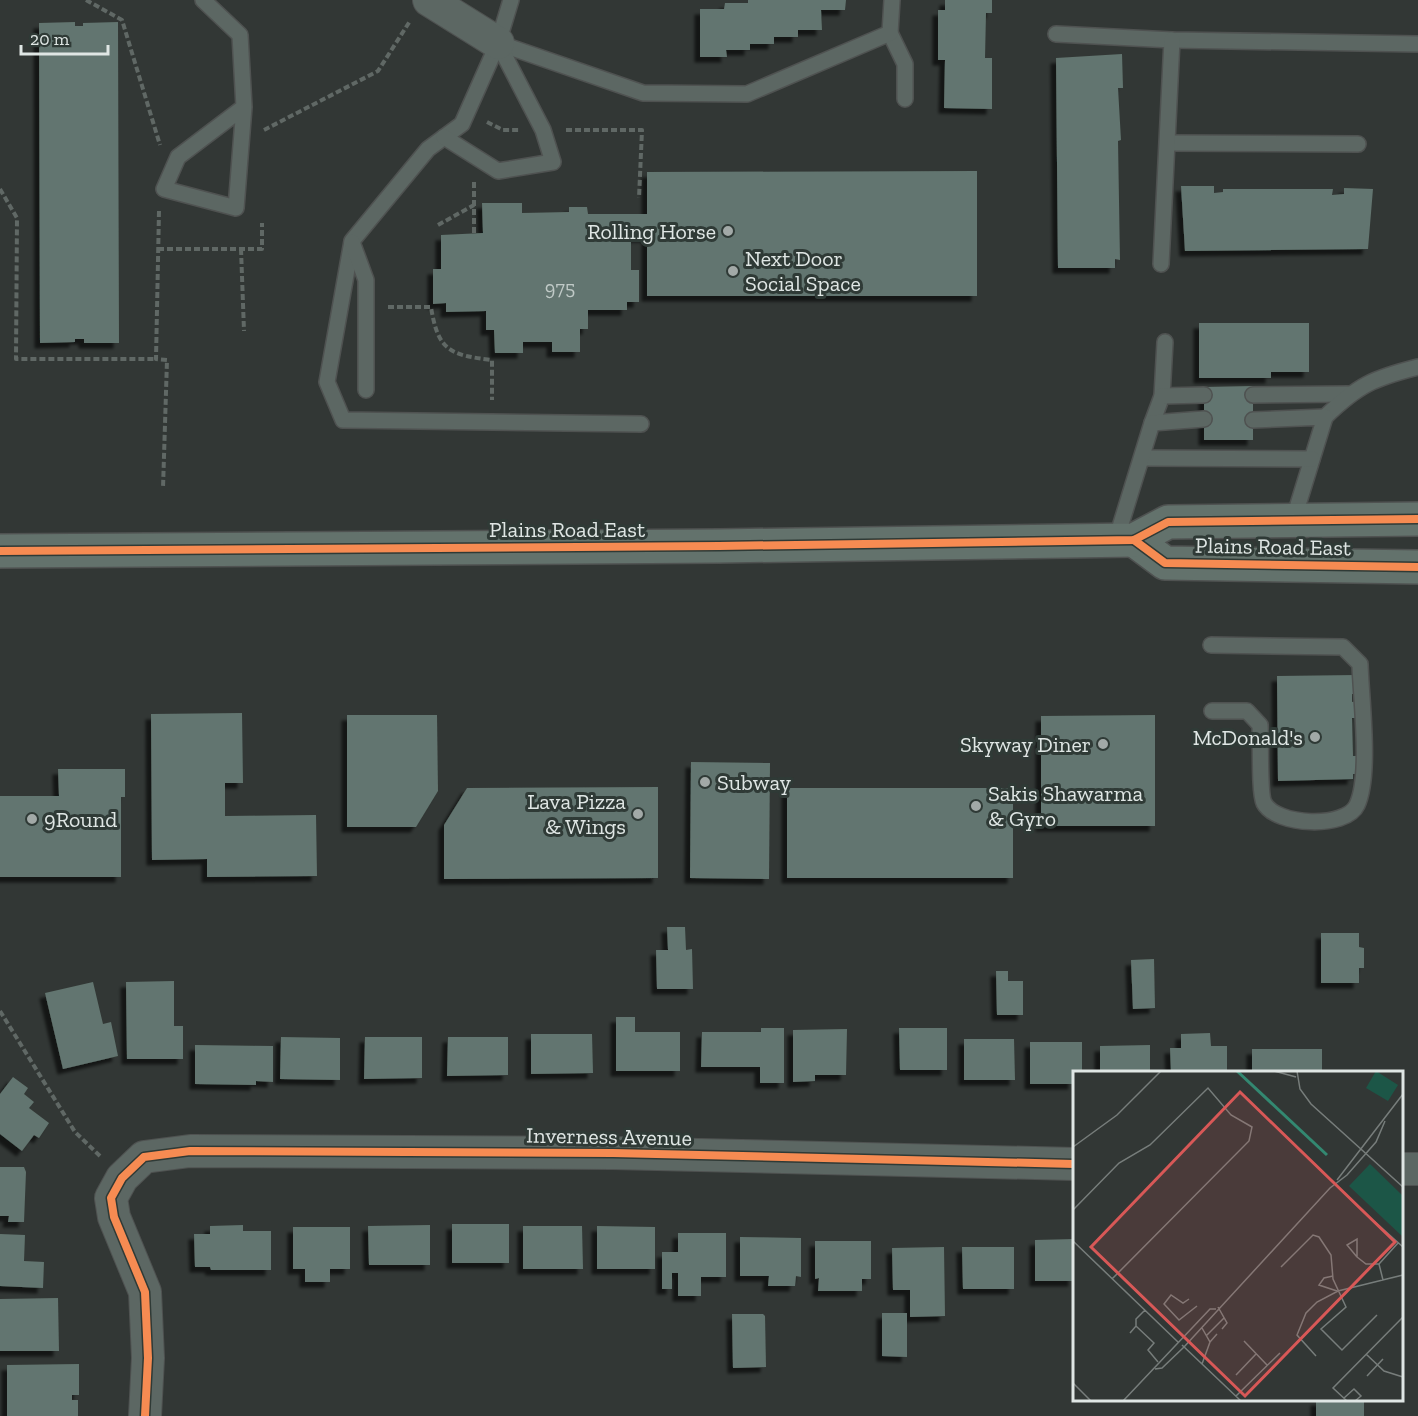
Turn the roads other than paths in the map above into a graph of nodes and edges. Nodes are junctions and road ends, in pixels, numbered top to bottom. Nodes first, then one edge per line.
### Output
1 (203, 0) edge
2 (511, 0) edge
3 (892, 0) edge
4 (420, 9) edge
5 (890, 33) junction
6 (1056, 34) dead end
7 (1172, 40) junction
8 (498, 43) junction
9 (1418, 44) edge
10 (904, 99) dead end
11 (244, 107) junction
12 (444, 137) junction
13 (1168, 143) junction
14 (1358, 144) dead end
15 (352, 241) junction
16 (1161, 264) dead end
17 (1165, 342) dead end
18 (1418, 368) edge
19 (366, 390) dead end
20 (1349, 393) junction
21 (1204, 395) dead end
22 (1253, 395) dead end
23 (1162, 396) junction
24 (1325, 417) junction
25 (1204, 419) dead end
26 (1253, 420) dead end
27 (1152, 423) junction
28 (641, 424) dead end
29 (1142, 458) junction
30 (1312, 459) junction
31 (1418, 519) edge
32 (1293, 520) junction
33 (1125, 540) junction
34 (0, 551) edge
35 (1418, 567) edge
36 (1211, 645) dead end
37 (1212, 711) dead end
38 (1073, 1164) edge
39 (145, 1416) edge

1 - 11 lane
2 - 8 lane
3 - 5 lane
4 - 8 street
5 - 8 lane
5 - 10 lane
6 - 7 lane
7 - 9 lane
7 - 13 lane
8 - 12 lane
8 - 12 lane
11 - 11 lane
12 - 15 lane
13 - 14 lane
13 - 16 lane
15 - 19 lane
15 - 28 lane
17 - 23 lane
18 - 20 lane
20 - 22 lane
20 - 24 lane
21 - 23 lane
23 - 27 lane
24 - 26 lane
24 - 30 lane
25 - 27 lane
27 - 29 lane
29 - 30 lane
29 - 33 lane
30 - 32 lane
31 - 32 main road, Plains Road East
32 - 33 main road, Plains Road East
33 - 34 main road, Plains Road East
33 - 35 main road, Plains Road East
36 - 37 lane
38 - 39 street, Inverness Avenue

